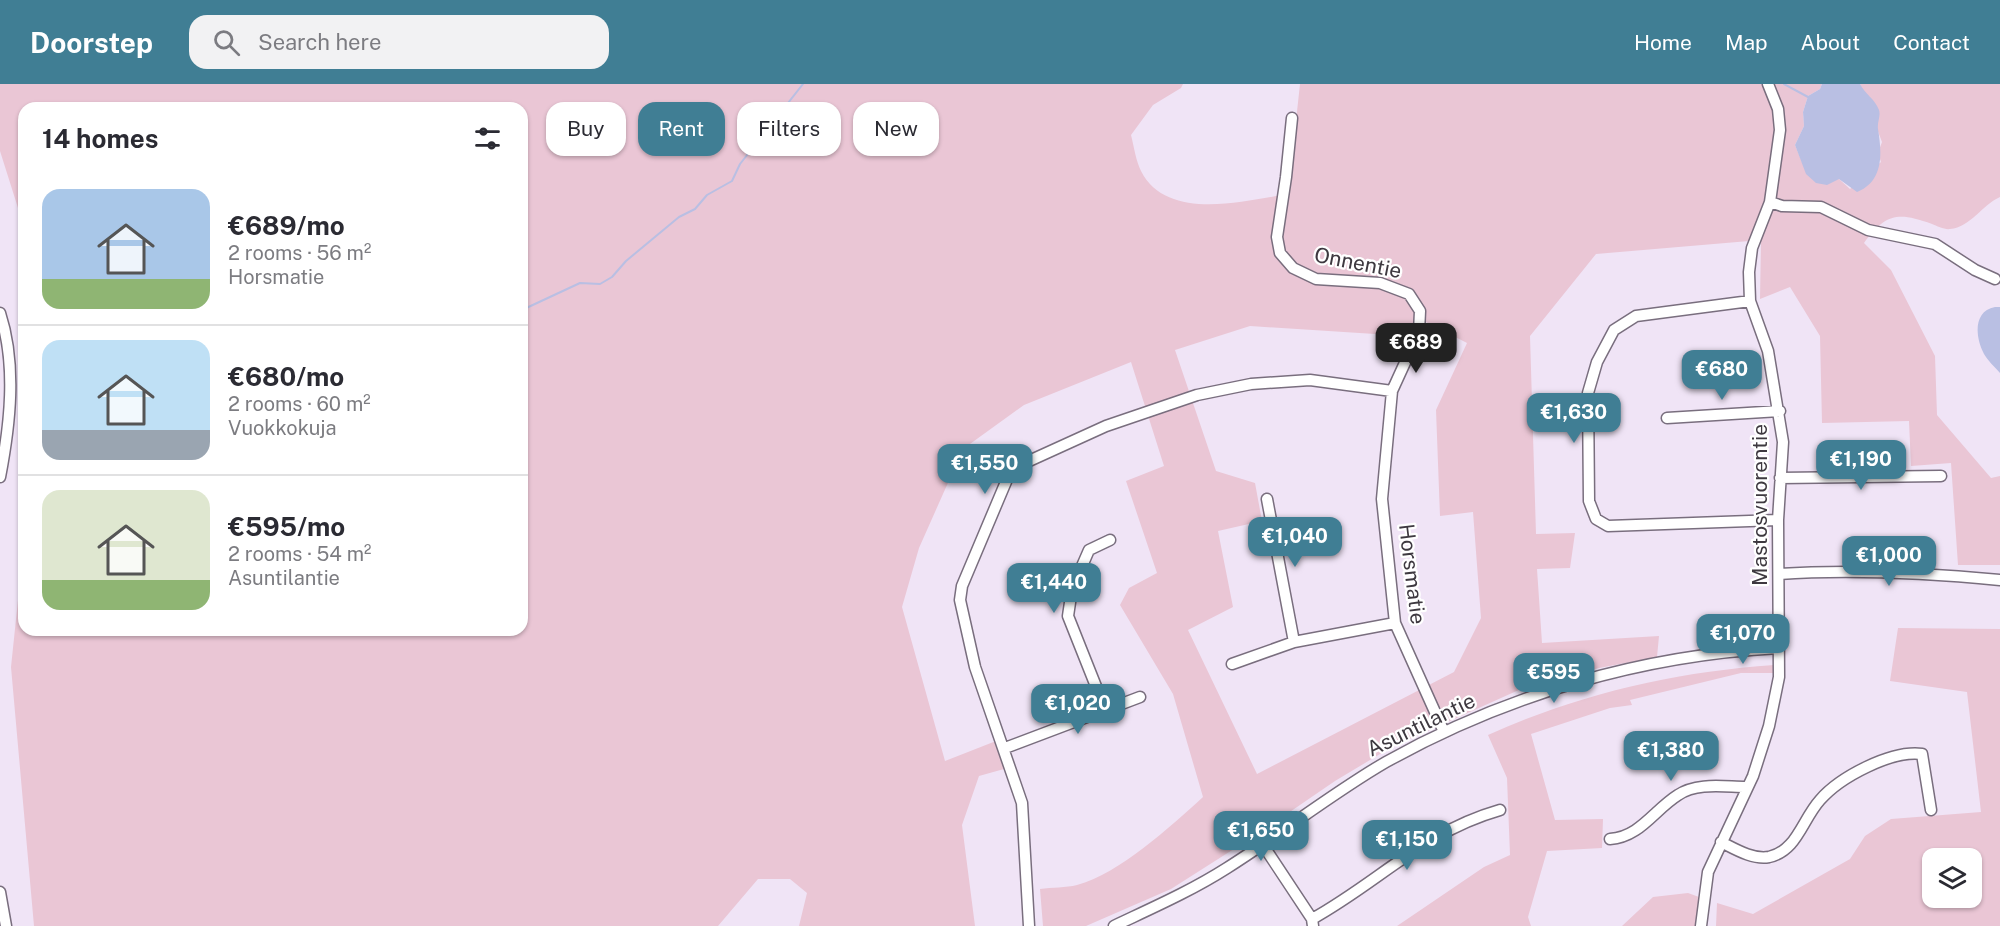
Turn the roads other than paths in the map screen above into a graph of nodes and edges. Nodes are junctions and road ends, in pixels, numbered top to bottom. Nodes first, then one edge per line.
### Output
1 (1768, 84) edge
2 (1292, 118) dead end
3 (1770, 202) junction
4 (1995, 279) dead end
5 (1750, 301) junction
6 (0, 313) edge
7 (1414, 345) joint
8 (1392, 390) junction
9 (1780, 411) junction
10 (1667, 418) dead end
11 (1941, 476) dead end
12 (0, 477) edge
13 (1780, 478) junction
14 (1267, 499) dead end
15 (1778, 520) junction
16 (1110, 540) dead end
17 (1779, 574) junction
18 (2000, 580) edge
19 (1395, 623) junction
20 (1294, 642) junction
21 (1779, 648) junction
22 (1232, 664) dead end
23 (1140, 697) dead end
24 (1105, 709) junction
25 (1444, 732) junction
26 (1005, 747) junction
27 (1746, 787) junction
28 (1500, 810) dead end
29 (1931, 810) dead end
30 (1610, 839) dead end
31 (1721, 842) junction
32 (1263, 845) junction
33 (0, 892) edge
34 (1312, 922) edge
35 (6, 926) edge
36 (1029, 926) edge
37 (1114, 926) edge
38 (1701, 926) edge

1 - 3 street, Mastosvuorentie
2 - 7 street, Onnentie
3 - 4 street
3 - 5 street, Mastosvuorentie
5 - 9 street, Mastosvuorentie
5 - 15 street
6 - 12 street
7 - 8 street, Horsmatie
8 - 19 street, Horsmatie
8 - 26 street
9 - 10 street
9 - 13 street, Mastosvuorentie
11 - 13 street
13 - 15 street, Mastosvuorentie
14 - 20 street
15 - 17 street, Mastosvuorentie
16 - 24 street
17 - 18 street
17 - 21 street, Mastosvuorentie
19 - 20 street
19 - 25 street, Horsmatie
20 - 22 street
21 - 25 street, Asuntilantie
21 - 27 street, Mastosvuorentie
23 - 24 street
24 - 26 street
25 - 32 street, Asuntilantie
26 - 36 street
27 - 30 street
27 - 31 street, Mastosvuorentie
28 - 34 street
29 - 31 street
31 - 38 street, Mastosvuorentie
32 - 34 street
32 - 37 street, Asuntilantie
33 - 35 street

